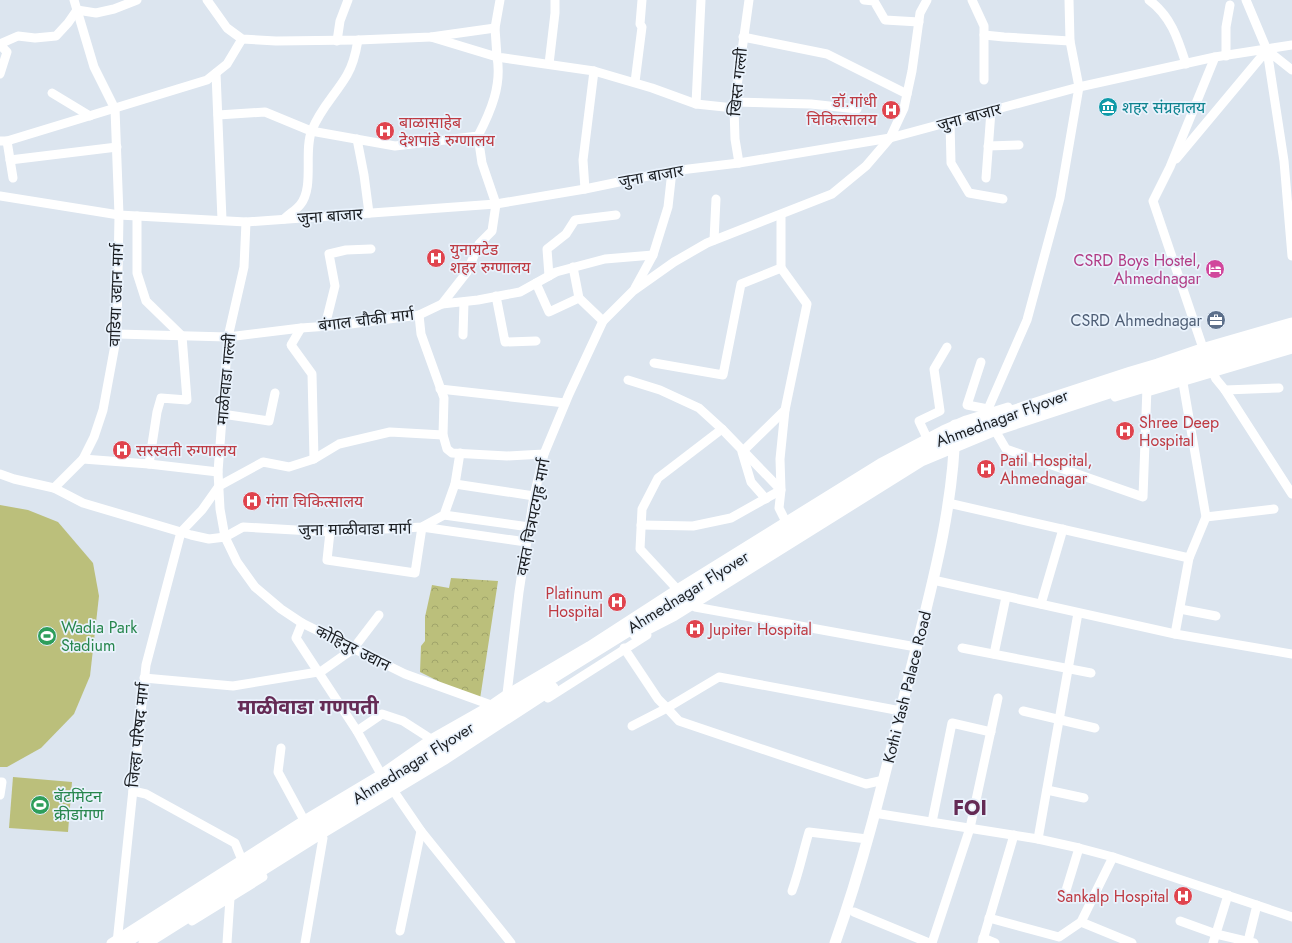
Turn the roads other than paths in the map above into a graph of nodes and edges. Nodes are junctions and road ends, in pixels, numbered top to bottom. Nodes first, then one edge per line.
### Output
1 (74, 0) edge
2 (137, 0) edge
3 (207, 0) edge
4 (348, 0) edge
5 (500, 0) edge
6 (555, 0) edge
7 (642, 0) edge
8 (701, 0) edge
9 (749, 0) edge
10 (864, 0) edge
11 (927, 0) edge
12 (972, 0) edge
13 (1069, 0) edge
14 (1151, 0) edge
15 (1246, 0) edge
16 (1230, 6) dead end
17 (77, 10) junction
18 (919, 22) junction
19 (495, 28) junction
20 (984, 35) junction
21 (431, 37) junction
22 (743, 37) junction
23 (242, 39) junction
24 (358, 40) junction
25 (1070, 40) junction
26 (337, 41) junction
27 (0, 44) edge
28 (1292, 45) edge
29 (1267, 50) junction
30 (1226, 56) junction
31 (497, 57) junction
32 (1215, 57) junction
33 (549, 64) junction
34 (1186, 64) junction
35 (1292, 70) edge
36 (594, 71) junction
37 (216, 73) junction
38 (0, 74) edge
39 (984, 80) dead end
40 (635, 82) junction
41 (1079, 86) junction
42 (52, 92) dead end
43 (907, 94) junction
44 (696, 104) junction
45 (734, 105) junction
46 (115, 109) junction
47 (857, 109) dead end
48 (991, 111) junction
49 (218, 115) junction
50 (90, 116) junction
51 (950, 122) junction
52 (311, 131) junction
53 (478, 136) junction
54 (890, 138) junction
55 (357, 139) junction
56 (4, 141) edge
57 (1019, 145) dead end
58 (988, 146) junction
59 (117, 147) junction
60 (10, 160) junction
61 (740, 163) junction
62 (1170, 167) junction
63 (672, 171) junction
64 (13, 178) dead end
65 (986, 178) dead end
66 (585, 189) junction
67 (0, 196) edge
68 (716, 199) dead end
69 (1003, 199) dead end
70 (496, 204) junction
71 (369, 213) junction
72 (119, 215) junction
73 (616, 215) dead end
74 (780, 215) junction
75 (137, 216) junction
76 (284, 219) junction
77 (222, 220) junction
78 (246, 222) junction
79 (714, 240) junction
80 (371, 249) dead end
81 (653, 255) junction
82 (1292, 256) edge
83 (573, 268) junction
84 (781, 268) junction
85 (549, 276) junction
86 (536, 283) junction
87 (633, 291) junction
88 (496, 296) junction
89 (579, 298) junction
90 (464, 302) junction
91 (442, 304) junction
92 (1292, 314) edge
93 (418, 315) junction
94 (1292, 318) edge
95 (604, 321) junction
96 (1292, 324) edge
97 (325, 326) junction
98 (301, 328) junction
99 (118, 334) junction
100 (463, 335) dead end
101 (1292, 335) edge
102 (182, 336) junction
103 (228, 337) junction
104 (536, 341) dead end
105 (1292, 343) edge
106 (1201, 346) junction
107 (947, 347) dead end
108 (1292, 347) edge
109 (981, 362) dead end
110 (654, 363) dead end
111 (1211, 368) junction
112 (1182, 377) junction
113 (1132, 378) junction
114 (628, 380) dead end
115 (1147, 387) junction
116 (440, 388) junction
117 (1279, 388) dead end
118 (1225, 390) junction
119 (275, 393) dead end
120 (565, 403) junction
121 (968, 405) junction
122 (785, 410) junction
123 (988, 411) junction
124 (222, 414) junction
125 (966, 420) junction
126 (955, 425) junction
127 (722, 429) junction
128 (996, 432) junction
129 (444, 435) junction
130 (927, 438) junction
131 (960, 448) junction
132 (742, 452) junction
133 (460, 453) junction
134 (544, 454) junction
135 (83, 458) junction
136 (314, 459) junction
137 (149, 464) junction
138 (218, 472) junction
139 (0, 474) edge
140 (14, 479) junction
141 (0, 480) edge
142 (455, 484) junction
143 (219, 486) junction
144 (54, 488) junction
145 (780, 490) junction
146 (1292, 494) edge
147 (534, 496) junction
148 (766, 499) junction
149 (948, 503) junction
150 (1274, 509) dead end
151 (444, 515) junction
152 (1206, 517) junction
153 (786, 522) junction
154 (641, 525) junction
155 (529, 526) junction
156 (422, 527) junction
157 (1063, 530) junction
158 (181, 532) junction
159 (330, 532) junction
160 (225, 537) junction
161 (526, 542) junction
162 (1188, 558) junction
163 (933, 580) junction
164 (677, 589) junction
165 (1006, 596) junction
166 (1041, 604) junction
167 (695, 606) junction
168 (1180, 609) junction
169 (1078, 613) junction
170 (378, 615) dead end
171 (1216, 616) dead end
172 (302, 623) junction
173 (1175, 634) junction
174 (916, 647) junction
175 (624, 648) junction
176 (962, 648) dead end
177 (353, 649) junction
178 (994, 654) junction
179 (1292, 654) edge
180 (1068, 668) junction
181 (319, 673) junction
182 (1091, 673) dead end
183 (144, 678) junction
184 (508, 694) junction
185 (998, 698) dead end
186 (491, 705) junction
187 (667, 708) junction
188 (900, 711) junction
189 (1023, 711) dead end
190 (520, 715) junction
191 (1059, 719) junction
192 (504, 726) junction
193 (632, 726) dead end
194 (1096, 728) dead end
195 (357, 731) junction
196 (991, 732) junction
197 (431, 739) junction
198 (281, 748) dead end
199 (381, 774) junction
200 (884, 780) junction
201 (0, 782) edge
202 (1047, 790) junction
203 (133, 791) junction
204 (396, 793) junction
205 (0, 795) edge
206 (1084, 798) dead end
207 (874, 814) junction
208 (304, 820) junction
209 (932, 822) junction
210 (970, 828) junction
211 (422, 831) junction
212 (1014, 835) junction
213 (323, 838) junction
214 (867, 839) junction
215 (1038, 839) junction
216 (1078, 848) junction
217 (1113, 857) junction
218 (242, 860) junction
219 (792, 891) dead end
220 (1228, 895) junction
221 (1064, 897) dead end
222 (230, 898) junction
223 (1257, 905) junction
224 (854, 912) dead end
225 (1292, 917) edge
226 (989, 918) junction
227 (1180, 921) dead end
228 (1081, 922) junction
229 (400, 931) dead end
230 (1214, 938) edge
231 (983, 941) edge
232 (117, 942) edge
233 (1251, 942) edge
234 (146, 943) edge
235 (157, 943) edge
236 (226, 943) edge
237 (305, 943) edge
238 (511, 943) edge
239 (835, 943) edge
240 (930, 943) edge
241 (995, 943) edge
242 (1132, 943) edge

1 - 17 street
2 - 17 street
3 - 23 street
4 - 26 street
5 - 19 street
6 - 33 street
7 - 40 street
8 - 44 street
9 - 22 street, खिस्त गल्ली
10 - 18 street
11 - 18 street
12 - 20 street
13 - 25 street
14 - 34 street
15 - 29 street
16 - 30 street
17 - 27 street
17 - 46 street
18 - 43 street
19 - 21 street
19 - 31 street
20 - 25 street
20 - 39 street
21 - 24 street
21 - 31 street
22 - 43 street
22 - 45 street, खिस्त गल्ली
23 - 26 street
23 - 37 street
24 - 26 street
24 - 52 street
25 - 41 street
27 - 38 street
28 - 29 street, जुना बाजार
29 - 30 street, जुना बाजार
29 - 35 street
29 - 62 street
29 - 82 street
30 - 32 street, जुना बाजार
31 - 33 street
31 - 53 street
32 - 34 street, जुना बाजार
32 - 62 street
33 - 36 street
34 - 41 street, जुना बाजार
36 - 40 street
36 - 66 street
37 - 46 street
37 - 49 street
40 - 44 street
41 - 48 street, जुना बाजार
41 - 123 street
42 - 50 street
43 - 54 street
44 - 45 street
45 - 47 street
45 - 61 street, खिस्त गल्ली
46 - 50 street
46 - 59 street, वाडिया उद्यान मार्ग
48 - 51 street, जुना बाजार
48 - 58 street
49 - 52 street
49 - 77 street
50 - 56 street
51 - 54 street, जुना बाजार
51 - 69 street
52 - 55 street
52 - 76 street
53 - 55 street
53 - 70 street
54 - 61 street, जुना बाजार
54 - 74 street
55 - 71 street
56 - 60 street
57 - 58 street
58 - 65 street
59 - 60 street
59 - 72 street, वाडिया उद्यान मार्ग
60 - 64 street
61 - 63 street, जुना बाजार
62 - 106 street
63 - 66 street, जुना बाजार
63 - 81 street
66 - 70 street, जुना बाजार
67 - 72 street, जुना बाजार
68 - 79 street
70 - 71 street, जुना बाजार
70 - 91 street
71 - 76 street, जुना बाजार
72 - 75 street, जुना बाजार
72 - 99 street, वाडिया उद्यान मार्ग
73 - 85 street
74 - 79 street
74 - 84 street
75 - 77 street, जुना बाजार
75 - 102 street
76 - 78 street, जुना बाजार
77 - 78 street, जुना बाजार
78 - 103 street, माळीवाडा गल्ली
79 - 87 street
80 - 97 street
81 - 83 street, बंगाल चौकी मार्ग
81 - 87 street
83 - 85 street, बंगाल चौकी मार्ग
83 - 89 street
84 - 110 street
84 - 122 street
85 - 86 street, बंगाल चौकी मार्ग
86 - 88 street, बंगाल चौकी मार्ग
86 - 89 street
87 - 95 street, वसंत चित्रपटगृह मार्ग
88 - 90 street, बंगाल चौकी मार्ग
88 - 104 street
89 - 95 street
90 - 91 street, बंगाल चौकी मार्ग
90 - 100 street
91 - 93 street, बंगाल चौकी मार्ग
92 - 113 highway
93 - 97 street, बंगाल चौकी मार्ग
93 - 116 street
94 - 106 street
95 - 120 street, वसंत चित्रपटगृह मार्ग
96 - 113 highway, Ahmednagar Flyover
97 - 98 street, बंगाल चौकी मार्ग
98 - 103 street, बंगाल चौकी मार्ग
98 - 136 street
99 - 102 street, बंगाल चौकी मार्ग
99 - 135 street, वाडिया उद्यान मार्ग
101 - 113 highway, Ahmednagar Flyover
102 - 103 street, बंगाल चौकी मार्ग
102 - 137 street
103 - 124 street, माळीवाडा गल्ली
105 - 111 street
106 - 111 street
106 - 123 street
107 - 130 street
108 - 113 highway
109 - 121 street
111 - 112 street
111 - 118 street
112 - 115 street
112 - 152 street
113 - 232 highway, Ahmednagar Flyover
113 - 234 highway, Ahmednagar Flyover
114 - 127 street
115 - 128 street
115 - 128 street
116 - 120 street
116 - 129 street
117 - 118 street
118 - 146 street
119 - 124 street
120 - 134 street, वसंत चित्रपटगृह मार्ग
121 - 123 street
121 - 125 street
122 - 132 street
122 - 145 street
123 - 125 street
123 - 128 street
124 - 138 street, माळीवाडा गल्ली
125 - 126 street
125 - 131 street
126 - 130 street
126 - 131 main road, Kothi Yash Palace Road
127 - 132 street
127 - 154 street
128 - 131 street
129 - 133 street
129 - 136 street
130 - 153 street
131 - 149 main road, Kothi Yash Palace Road
131 - 167 street
132 - 145 street
132 - 148 street
133 - 134 street
133 - 142 street
134 - 147 street, वसंत चित्रपटगृह मार्ग
135 - 137 street
135 - 144 street, वाडिया उद्यान मार्ग
136 - 143 street
137 - 138 street
138 - 143 street, माळीवाडा गल्ली
139 - 140 street
140 - 141 street
140 - 144 street
142 - 147 street
142 - 151 street
143 - 158 street
143 - 160 street, माळीवाडा गल्ली
144 - 158 street
145 - 148 street
145 - 153 street
147 - 155 street, वसंत चित्रपटगृह मार्ग
148 - 154 street
149 - 157 street
149 - 163 main road, Kothi Yash Palace Road
150 - 152 street
151 - 155 street
151 - 156 street, जुना माळीवाडा मार्ग
152 - 162 street
153 - 164 street
154 - 164 street
155 - 161 street, वसंत चित्रपटगृह मार्ग
156 - 159 street, जुना माळीवाडा मार्ग
156 - 159 street
156 - 161 street
157 - 162 street
157 - 166 street
158 - 160 street
158 - 183 street, जिल्हा परिषद मार्ग
159 - 160 street, जुना माळीवाडा मार्ग
160 - 172 street, कोहिनुर उद्यान
161 - 184 street, वसंत चित्रपटगृह मार्ग
162 - 168 street
163 - 165 street
163 - 174 main road, Kothi Yash Palace Road
164 - 184 street
165 - 166 street
165 - 178 street
166 - 169 street
167 - 174 street
167 - 175 street
168 - 171 street
168 - 173 street
169 - 173 street
169 - 180 street
170 - 177 street
172 - 177 street, कोहिनुर उद्यान
172 - 181 street
173 - 179 street
174 - 188 main road, Kothi Yash Palace Road
175 - 187 street
175 - 190 street
176 - 178 street
177 - 181 street
177 - 186 street, कोहिनुर उद्यान
178 - 180 street
180 - 182 street
180 - 191 street
181 - 183 street
181 - 195 street
183 - 203 street, जिल्हा परिषद मार्ग
184 - 186 street
184 - 190 street
185 - 196 street
186 - 192 street
186 - 197 street
187 - 188 street
187 - 193 street
187 - 200 street
188 - 200 main road, Kothi Yash Palace Road
189 - 191 street
190 - 192 street
191 - 194 street
191 - 202 street
192 - 204 street
195 - 197 street
195 - 199 street
196 - 209 street
196 - 210 street
197 - 199 street
198 - 208 street
199 - 208 street
200 - 207 main road, Kothi Yash Palace Road
201 - 205 street
202 - 206 street
202 - 215 street
203 - 218 street
203 - 232 street, जिल्हा परिषद मार्ग
204 - 211 street
204 - 213 street
207 - 209 street
207 - 214 main road, Kothi Yash Palace Road
208 - 218 street
209 - 210 street
210 - 212 street
210 - 240 street
211 - 229 street
211 - 238 street
212 - 215 street
212 - 226 street
213 - 222 street
213 - 237 street
214 - 219 street
214 - 239 main road, Kothi Yash Palace Road
215 - 216 street
216 - 217 street
216 - 221 street
217 - 220 street
217 - 228 street
218 - 232 street
220 - 223 street
220 - 230 street
222 - 235 street
222 - 236 street
223 - 225 street
223 - 233 street
224 - 240 street
226 - 228 street
226 - 231 street
227 - 230 street
228 - 242 street
230 - 233 street
231 - 241 street

